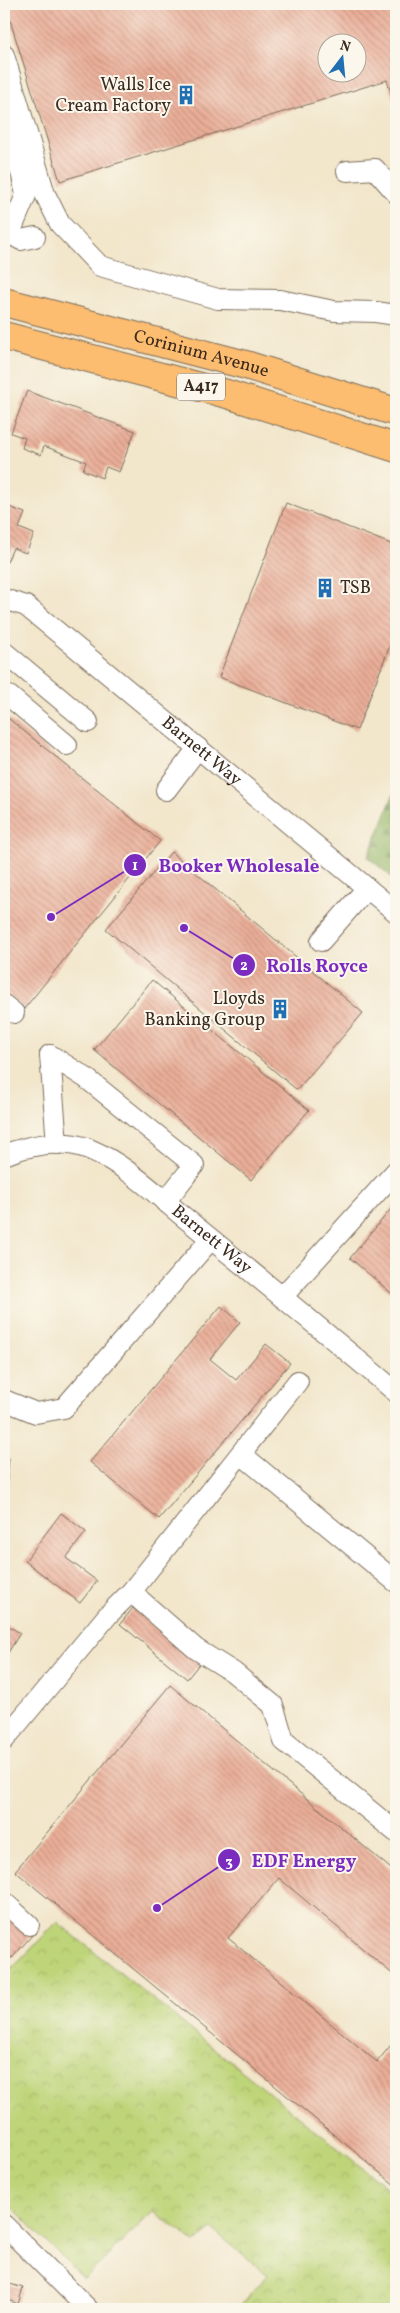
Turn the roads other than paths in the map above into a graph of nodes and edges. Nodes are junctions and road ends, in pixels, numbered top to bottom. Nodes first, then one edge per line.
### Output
1 (4, 55) edge
2 (4, 118) edge
3 (348, 171) dead end
4 (396, 193) edge
5 (7, 231) edge
6 (35, 237) dead end
7 (4, 302) edge
8 (396, 315) edge
9 (4, 336) edge
10 (392, 410) edge
11 (396, 448) edge
12 (4, 599) edge
13 (4, 652) edge
14 (29, 672) junction
15 (6, 699) edge
16 (88, 722) dead end
17 (67, 745) dead end
18 (198, 748) junction
19 (166, 790) dead end
20 (367, 888) junction
21 (396, 912) edge
22 (322, 941) dead end
23 (57, 1144) junction
24 (4, 1155) edge
25 (396, 1171) edge
26 (164, 1202) junction
27 (211, 1239) junction
28 (282, 1297) junction
29 (298, 1381) dead end
30 (396, 1392) edge
31 (4, 1400) edge
32 (241, 1454) junction
33 (396, 1582) edge
34 (131, 1592) junction
35 (4, 1740) edge
36 (396, 1832) edge
37 (4, 1902) edge
38 (29, 1925) dead end
39 (4, 2225) edge
40 (88, 2309) edge

1 - 8 street
2 - 5 street
3 - 4 street
5 - 6 street
7 - 10 highway, Corinium Avenue / A417
9 - 11 highway, Corinium Avenue / A417
12 - 18 street, Barnett Way
13 - 14 street
14 - 15 street
14 - 16 street
15 - 17 street
18 - 19 street
18 - 20 street, Barnett Way
20 - 21 street, Barnett Way
20 - 22 street
23 - 24 street, Barnett Way
23 - 26 street, Barnett Way
23 - 26 street
25 - 28 street
26 - 27 street, Barnett Way
27 - 28 street, Barnett Way
27 - 31 street
28 - 30 street, Barnett Way
29 - 32 street
32 - 33 street
32 - 34 street
34 - 35 street
34 - 36 street
37 - 38 street
39 - 40 street

